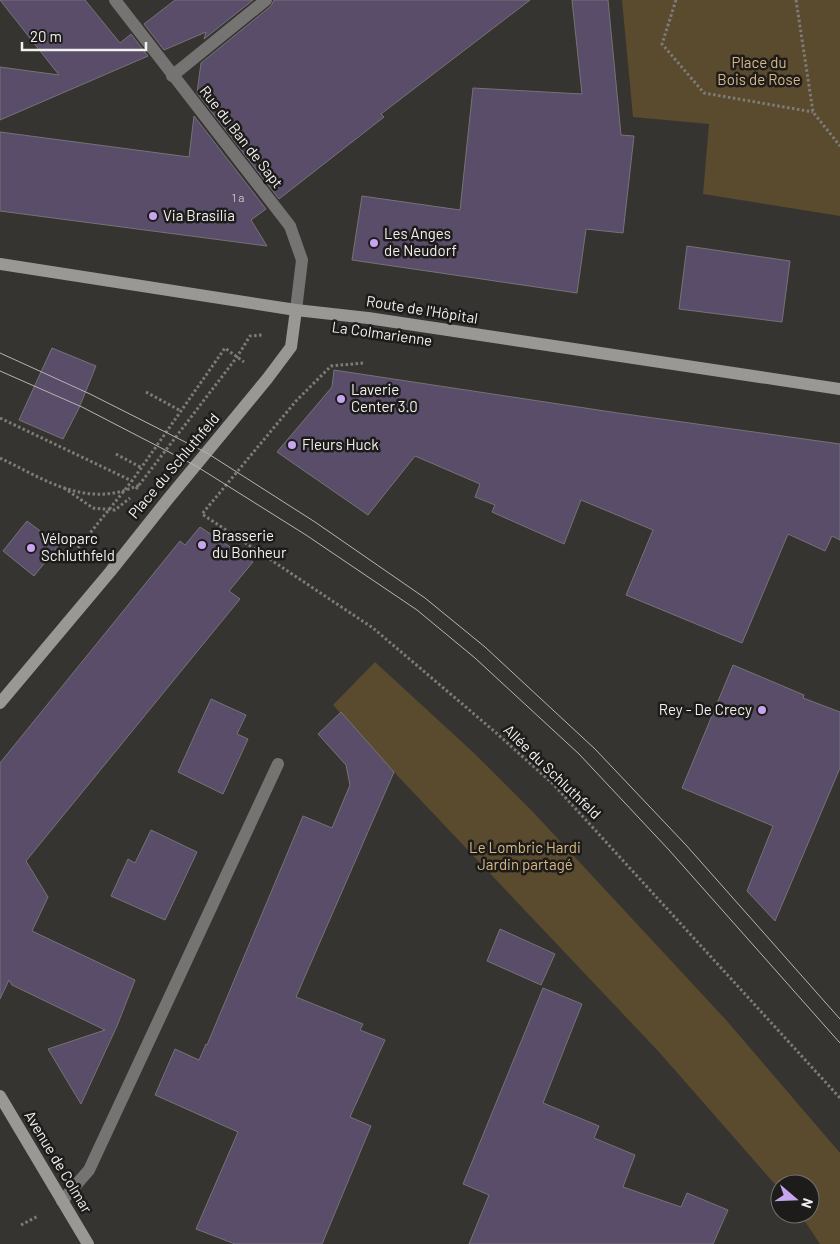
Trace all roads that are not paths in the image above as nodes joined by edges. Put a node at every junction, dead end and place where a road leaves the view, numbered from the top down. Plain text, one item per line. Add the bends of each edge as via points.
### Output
1 (115, 0) edge
2 (266, 0) edge
3 (172, 76) junction
4 (0, 264) edge
5 (296, 310) junction
6 (840, 389) edge
7 (0, 703) edge
8 (278, 764) dead end
9 (0, 1096) edge
10 (62, 1201) junction
11 (88, 1244) edge

1 - 3 street, Rue du Ban de Sapt
2 - 3 street
3 - 5 street, Rue du Ban de Sapt via 290,226 302,260
4 - 5 main road, Route de l'Hôpital
5 - 6 main road, Route de l'Hôpital
5 - 7 main road, Place du Schluthfeld via 291,347 267,379
8 - 10 street via 90,1170
9 - 10 main road, Avenue de Colmar
10 - 11 main road, Avenue de Colmar

